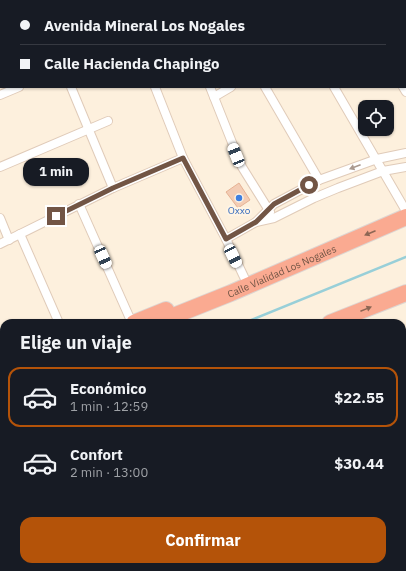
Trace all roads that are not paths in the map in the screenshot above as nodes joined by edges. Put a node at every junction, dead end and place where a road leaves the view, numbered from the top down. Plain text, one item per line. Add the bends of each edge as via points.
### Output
1 (17, 88) edge
2 (71, 88) edge
3 (155, 88) edge
4 (210, 88) edge
5 (229, 88) edge
6 (266, 88) edge
7 (335, 88) edge
8 (0, 95) edge
9 (214, 97) junction
10 (108, 121) dead end
11 (88, 129) junction
12 (406, 153) edge
13 (183, 158) junction
14 (377, 159) junction
15 (0, 167) edge
16 (406, 167) edge
17 (383, 171) junction
18 (320, 180) junction
19 (113, 188) junction
20 (79, 204) junction
21 (268, 208) junction
22 (406, 212) edge
23 (0, 218) edge
24 (274, 218) junction
25 (406, 218) edge
26 (256, 222) junction
27 (20, 234) junction
28 (226, 239) junction
29 (9, 240) junction
30 (0, 244) edge
31 (325, 252) junction
32 (244, 277) junction
33 (406, 293) edge
34 (57, 319) edge
35 (131, 319) edge
36 (143, 319) edge
37 (166, 319) edge
38 (340, 319) edge

1 - 8 street
2 - 11 street
3 - 13 street
4 - 9 street
5 - 9 street
6 - 18 street
7 - 14 street
9 - 21 street via 236,155
10 - 11 street
11 - 15 street
11 - 19 street
12 - 14 street
13 - 19 street
13 - 28 street
14 - 17 street
14 -> 18 street
16 - 17 street
17 - 22 street
17 - 24 street via 314,198
18 - 21 street
19 - 20 street
20 - 27 street
20 - 35 street
21 - 24 street
21 - 26 street
23 - 29 street
24 - 26 street
25 -> 31 highway, Calle Vialidad Los Nogales
26 - 28 street
27 - 29 street
27 - 34 street
28 - 32 street
29 - 30 street
31 - 32 highway
31 - 37 highway, Calle Vialidad Los Nogales
32 - 36 highway
38 -> 33 highway

